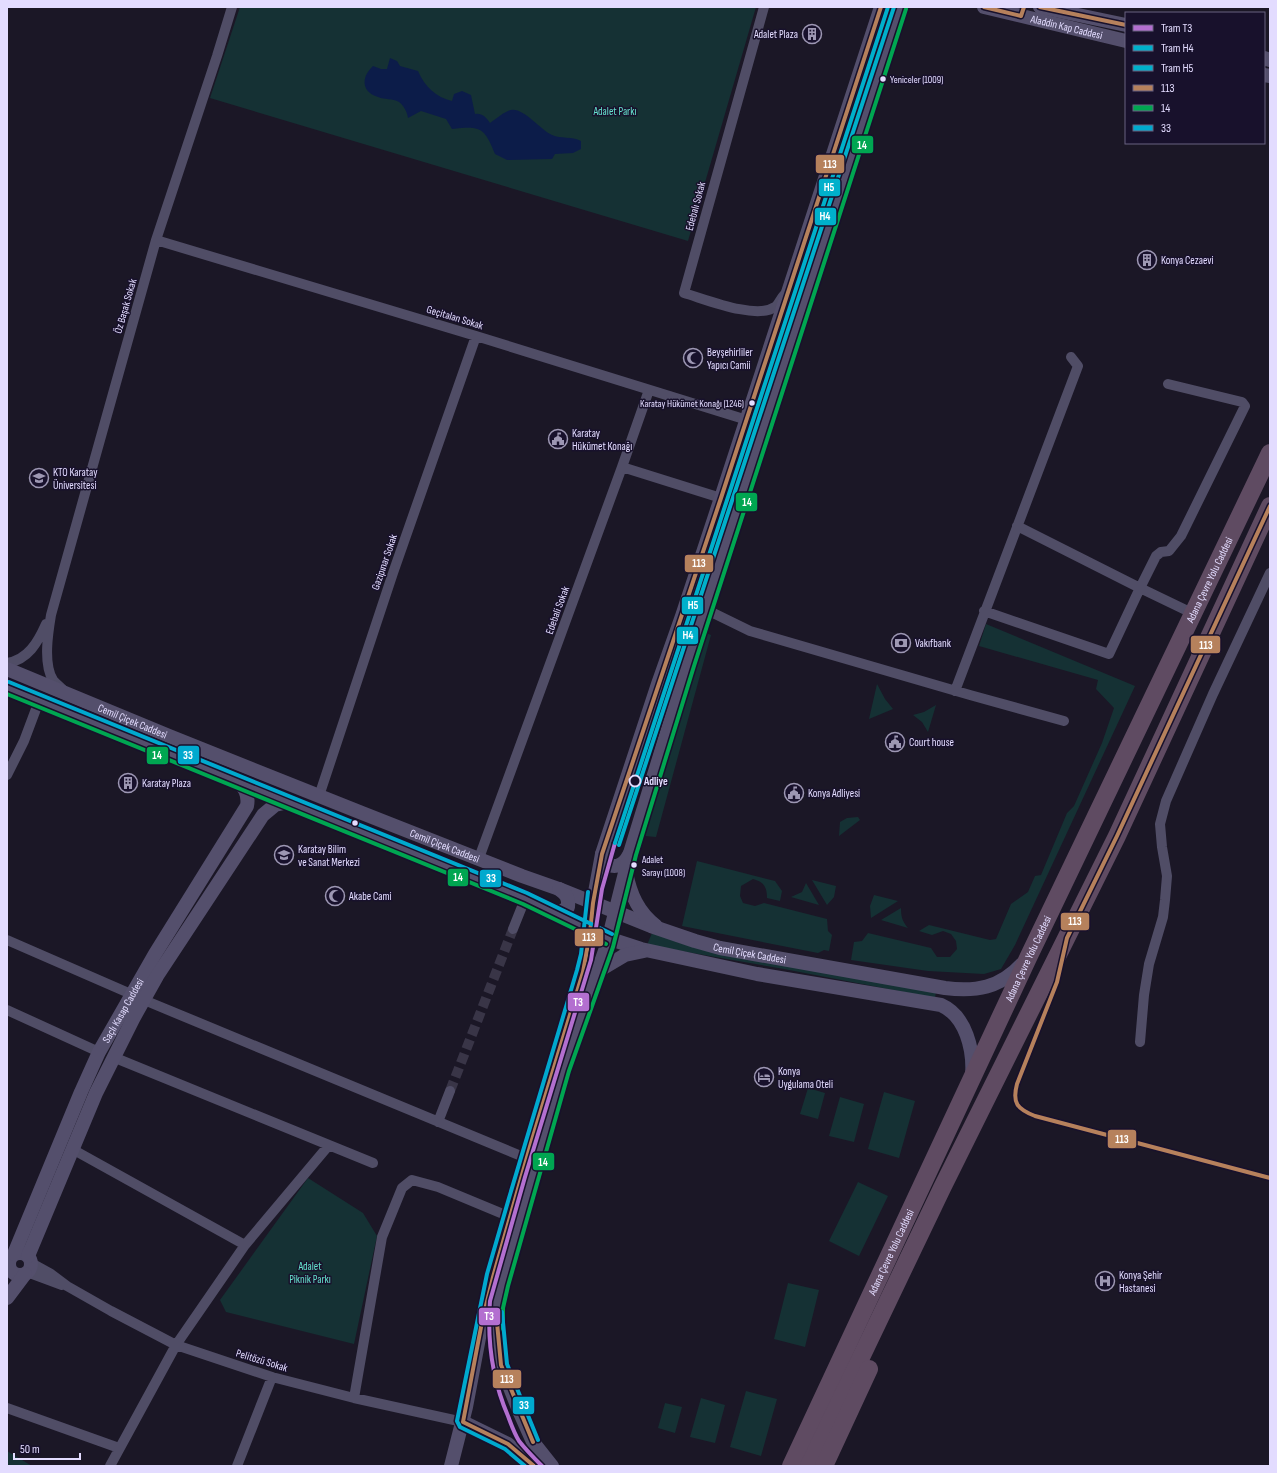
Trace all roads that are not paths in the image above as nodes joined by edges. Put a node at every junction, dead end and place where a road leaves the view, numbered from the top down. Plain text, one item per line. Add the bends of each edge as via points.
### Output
1 (232, 7) edge
2 (764, 7) edge
3 (871, 7) edge
4 (881, 7) edge
5 (900, 7) edge
6 (984, 7) edge
7 (1040, 7) edge
8 (1023, 12) edge
9 (1125, 26) edge
10 (874, 31) junction
11 (1125, 41) edge
12 (156, 240) junction
13 (791, 284) junction
14 (476, 336) junction
15 (1071, 357) dead end
16 (1168, 384) dead end
17 (649, 390) junction
18 (747, 420) junction
19 (1270, 453) edge
20 (622, 467) junction
21 (721, 498) junction
22 (1270, 506) edge
23 (1017, 526) junction
24 (1270, 573) edge
25 (1140, 588) junction
26 (705, 609) junction
27 (984, 611) junction
28 (1194, 614) junction
29 (51, 615) junction
30 (7, 663) edge
31 (7, 669) edge
32 (7, 688) edge
33 (955, 691) junction
34 (68, 694) junction
35 (39, 701) junction
36 (1064, 721) dead end
37 (7, 775) edge
38 (239, 782) junction
39 (319, 796) junction
40 (288, 802) junction
41 (247, 806) junction
42 (266, 811) junction
43 (630, 853) junction
44 (602, 854) junction
45 (479, 858) junction
46 (599, 869) junction
47 (625, 869) junction
48 (563, 890) junction
49 (594, 898) junction
50 (525, 899) junction
51 (552, 912) junction
52 (615, 912) junction
53 (584, 928) junction
54 (660, 928) junction
55 (513, 929) tunnel mouth
56 (609, 939) junction
57 (7, 940) edge
58 (647, 950) junction
59 (1028, 958) junction
60 (598, 971) junction
61 (945, 988) junction
62 (137, 997) junction
63 (941, 1005) junction
64 (7, 1010) edge
65 (1140, 1042) dead end
66 (99, 1052) junction
67 (113, 1058) junction
68 (972, 1080) junction
69 (450, 1091) tunnel mouth
70 (438, 1122) junction
71 (329, 1145) junction
72 (72, 1149) junction
73 (526, 1158) junction
74 (373, 1163) dead end
75 (942, 1188) junction
76 (918, 1196) junction
77 (510, 1217) junction
78 (245, 1245) junction
79 (16, 1265) edge
80 (7, 1298) edge
81 (176, 1345) junction
82 (272, 1377) junction
83 (354, 1398) junction
84 (7, 1408) edge
85 (463, 1422) junction
86 (119, 1448) junction
87 (110, 1466) edge
88 (237, 1466) edge
89 (451, 1466) edge
90 (534, 1466) edge
91 (552, 1466) edge
92 (779, 1466) edge
93 (792, 1466) edge
94 (809, 1466) edge
95 (824, 1466) edge

1 - 12 street, Öz Başak Sokak
2 - 13 street, Edebalı Sokak via 684,293 746,312 763,311 775,307
3 - 10 street
4 - 10 street
5 - 26 street
6 - 8 street, Aladdin Kap Caddesi
7 - 9 street, Aladdin Kap Caddesi
8 - 11 street, Aladdin Kap Caddesi
10 - 13 street
12 - 14 street, Geçitalan Sokak
12 - 29 street, Öz Başak Sokak
13 - 18 street
14 - 17 street, Geçitalan Sokak
14 - 39 street, Gazipınar Sokak
15 - 23 street via 1078,366
16 - 25 street via 1242,402 1245,406 1181,536 1169,551 1156,556
17 - 18 street, Geçitalan Sokak
17 - 20 street, Edebali Sokak
18 - 21 street
19 - 28 highway, Adana Çevre Yolu Caddesi
20 - 21 street
20 - 45 street, Edebali Sokak
21 - 44 street
22 - 75 highway, Adana Çevre Yolu Caddesi via 1117,836
23 - 25 street
23 - 27 street
24 - 65 street via 1166,801 1160,824 1167,876 1165,900 1163,917 1149,964
25 - 27 street via 1109,654
25 - 28 street
26 - 33 street via 750,631
26 - 43 street
27 - 33 street
28 - 59 highway, Adana Çevre Yolu Caddesi
29 - 30 street via 27,655
29 - 34 street via 47,660 53,679
31 - 34 street, Cemil Çiçek Caddesi
32 - 35 street, Cemil Çiçek Caddesi
33 - 36 street
34 - 39 street, Cemil Çiçek Caddesi
35 - 37 street via 24,741
35 - 38 street, Cemil Çiçek Caddesi
38 - 40 street, Cemil Çiçek Caddesi
38 - 41 street via 247,793
39 - 45 street, Cemil Çiçek Caddesi
40 - 42 street via 275,805
40 - 50 street, Cemil Çiçek Caddesi
41 - 42 street via 257,800 263,802
41 - 62 street, Saçlı Kasap Caddesi
42 - 62 street, Saçlı Kasap Caddesi via 157,976
43 - 44 street via 621,864 613,866 603,860
43 - 47 street
44 - 46 street
45 - 48 street, Cemil Çiçek Caddesi
46 - 48 street via 585,885 576,890
46 - 49 street
47 - 52 street
47 - 54 street via 635,902 645,916
48 - 49 street, Cemil Çiçek Caddesi
48 - 51 street via 569,901 568,907 561,912
49 - 52 street, Cemil Çiçek Caddesi
49 - 53 street
50 - 51 street, Cemil Çiçek Caddesi
50 - 55 street
51 - 53 street, Cemil Çiçek Caddesi
52 - 54 street, Cemil Çiçek Caddesi
52 - 56 street
53 - 56 street, Cemil Çiçek Caddesi
53 - 73 street via 588,947 583,972
54 - 61 street, Cemil Çiçek Caddesi via 720,948
56 - 58 street, Cemil Çiçek Caddesi
56 - 60 street
57 - 62 street
58 - 60 street via 625,955
58 - 63 street, Cemil Çiçek Caddesi via 758,974
59 - 61 street, Cemil Çiçek Caddesi via 1013,974 993,985 971,989
59 - 68 highway, Adana Çevre Yolu Caddesi
60 - 91 street via 563,1069 497,1307 501,1364 533,1442
61 - 63 street via 949,997
62 - 66 street, Saçlı Kasap Caddesi
62 - 67 street, Saçlı Kasap Caddesi
62 - 70 street
63 - 68 street, Cemil Çiçek Caddesi via 954,1014 969,1040
64 - 66 street
66 - 79 street, Saçlı Kasap Caddesi via 81,1092
67 - 71 street
67 - 72 street, Saçlı Kasap Caddesi
68 - 76 highway, Adana Çevre Yolu Caddesi
69 - 70 street
70 - 73 street
71 - 74 street
71 - 78 street
72 - 78 street
72 - 79 street, Saçlı Kasap Caddesi
73 - 77 street
75 - 94 highway, Adana Çevre Yolu Caddesi
75 - 95 highway via 936,1220 929,1239
76 - 92 highway via 879,1260
76 - 93 highway, Adana Çevre Yolu Caddesi
77 - 83 street via 438,1187 412,1180 402,1188 382,1237
77 - 85 street via 482,1322
78 - 81 street
79 - 80 street
79 - 81 street, Pelitözü Sokak via 47,1280 67,1286
81 - 82 street, Pelitözü Sokak
81 - 86 street
82 - 83 street, Pelitözü Sokak
82 - 88 street
83 - 85 street, Pelitözü Sokak
84 - 86 street
85 - 89 street
85 - 90 street via 508,1444
86 - 87 street

